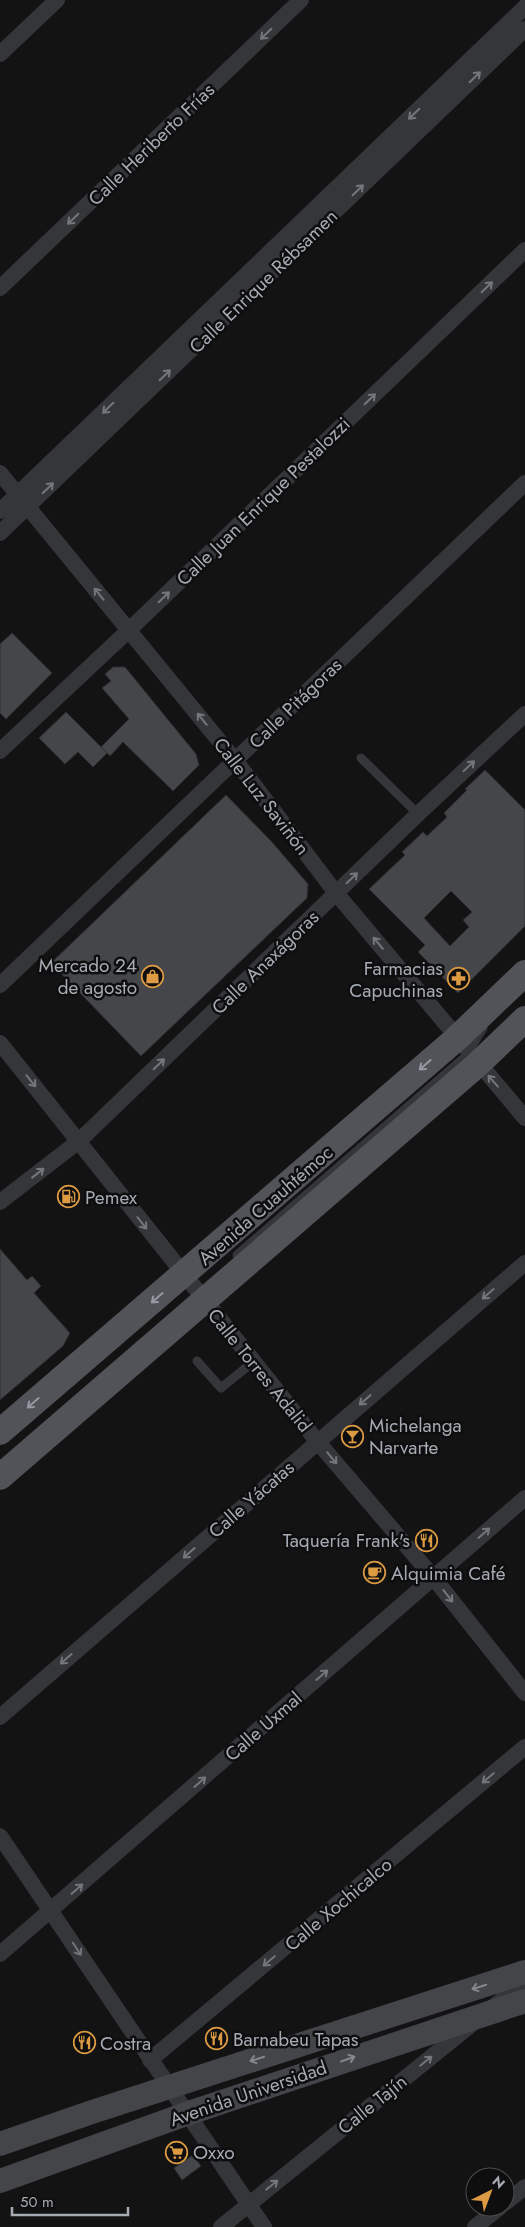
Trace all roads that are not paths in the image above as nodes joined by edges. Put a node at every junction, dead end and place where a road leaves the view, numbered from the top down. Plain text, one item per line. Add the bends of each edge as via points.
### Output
1 (57, 0) edge
2 (301, 0) edge
3 (525, 7) edge
4 (525, 30) edge
5 (0, 54) edge
6 (525, 250) edge
7 (0, 288) edge
8 (0, 473) edge
9 (525, 483) edge
10 (23, 501) junction
11 (0, 511) edge
12 (0, 533) edge
13 (129, 630) junction
14 (525, 714) edge
15 (0, 751) edge
16 (362, 758) dead end
17 (235, 760) junction
18 (418, 814) junction
19 (336, 893) junction
20 (525, 973) edge
21 (0, 985) edge
22 (525, 1010) edge
23 (525, 1019) edge
24 (487, 1024) dead end
25 (0, 1043) edge
26 (468, 1051) junction
27 (525, 1118) edge
28 (79, 1141) junction
29 (0, 1202) edge
30 (233, 1258) dead end
31 (525, 1263) edge
32 (195, 1289) junction
33 (198, 1361) dead end
34 (253, 1362) junction
35 (0, 1432) edge
36 (317, 1441) junction
37 (0, 1477) edge
38 (525, 1498) edge
39 (433, 1577) junction
40 (525, 1693) edge
41 (0, 1717) edge
42 (525, 1747) edge
43 (0, 1836) edge
44 (52, 1911) junction
45 (0, 1954) edge
46 (525, 1972) edge
47 (525, 1982) edge
48 (525, 2001) edge
49 (485, 2013) junction
50 (150, 2060) junction
51 (171, 2087) junction
52 (186, 2114) junction
53 (0, 2144) edge
54 (0, 2180) edge
55 (525, 2187) edge
56 (515, 2195) edge
57 (248, 2204) junction
58 (488, 2217) edge
59 (221, 2227) edge
60 (264, 2227) edge
61 (475, 2227) edge

1 - 5 street
2 -> 7 street, Calle Heriberto Frías
3 -> 10 street, Calle Enrique Rébsamen
10 -> 4 street, Calle Enrique Rébsamen
13 -> 6 street, Calle Juan Enrique Pestalozzi
8 - 10 street, Calle Luz Saviñón
9 - 17 street, Calle Pitágoras
10 - 11 street, Calle Enrique Rébsamen
10 - 12 street, Calle Enrique Rébsamen
13 -> 10 street, Calle Luz Saviñón
13 - 15 street, Calle Juan Enrique Pestalozzi
17 -> 13 street, Calle Luz Saviñón
18 -> 14 street, Calle Anaxágoras
16 - 18 lane
17 - 19 street, Calle Luz Saviñón
17 - 21 street, Calle Pitágoras
19 -> 18 street, Calle Anaxágoras
26 -> 19 street, Calle Luz Saviñón
28 -> 19 street, Calle Anaxágoras
20 - 26 main road, Avenida Cuauhtémoc
22 - 26 lane via 491,1042
23 - 26 main road, Avenida Cuauhtémoc
24 - 26 lane
25 -> 28 street, Calle Torres Adalid
27 -> 26 street, Calle Luz Saviñón
26 - 30 lane
26 -> 32 main road, Avenida Cuauhtémoc
29 -> 28 street, Calle Anaxágoras
28 -> 32 street, Calle Torres Adalid
31 -> 36 street, Calle Yácatas
32 - 34 street, Calle Torres Adalid
32 -> 35 main road, Avenida Cuauhtémoc
32 - 37 main road, Avenida Cuauhtémoc
33 - 34 lane via 221,1388
34 - 36 street, Calle Torres Adalid
36 -> 39 street, Calle Torres Adalid
36 -> 41 street, Calle Yácatas
39 -> 38 street, Calle Uxmal
39 -> 40 street, Calle Torres Adalid
44 -> 39 street, Calle Uxmal
42 -> 50 street, Calle Xochicalco
43 - 44 street
44 - 45 street, Calle Uxmal
44 -> 50 street
46 -> 51 main road, Avenida Universidad
47 - 49 street, Calle Tajín
48 - 49 main road, Avenida Universidad
52 -> 49 main road, Avenida Universidad
57 -> 49 street, Calle Tajín
50 - 51 street
51 - 52 street
51 - 53 main road, Avenida Universidad
52 - 54 main road, Avenida Universidad
52 - 57 street
55 - 56 street
57 - 59 street, Calle Tajín
57 - 60 street
58 - 61 street

